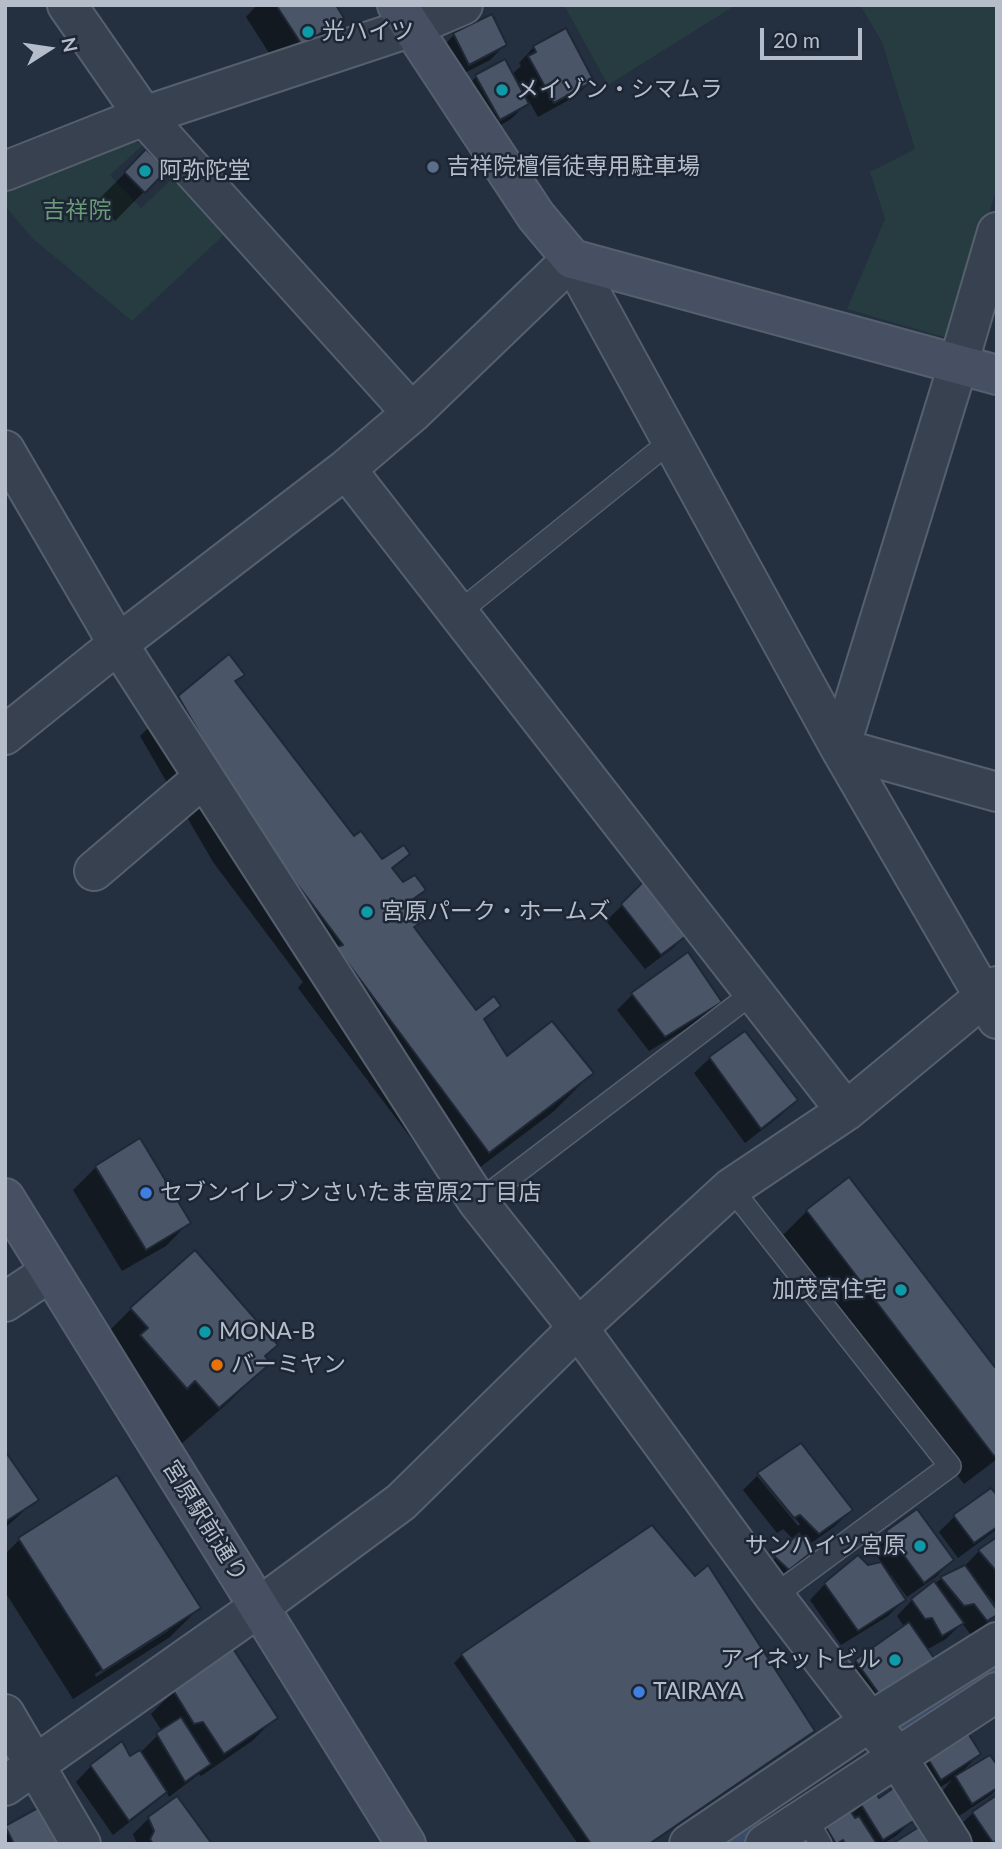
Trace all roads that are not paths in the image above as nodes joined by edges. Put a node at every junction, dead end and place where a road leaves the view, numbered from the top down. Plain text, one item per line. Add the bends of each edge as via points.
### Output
1 (67, 5) edge
2 (463, 5) edge
3 (404, 16) edge
4 (144, 116) junction
5 (5, 171) edge
6 (997, 232) edge
7 (572, 259) junction
8 (958, 365) junction
9 (997, 375) edge
10 (412, 413) junction
11 (672, 440) junction
12 (5, 450) edge
13 (346, 469) junction
14 (458, 613) junction
15 (118, 645) junction
16 (5, 735) edge
17 (840, 748) junction
18 (203, 778) junction
19 (997, 792) edge
20 (94, 871) dead end
21 (754, 992) junction
22 (992, 1000) edge
23 (846, 1111) junction
24 (731, 1188) junction
25 (5, 1198) edge
26 (478, 1202) junction
27 (50, 1272) junction
28 (5, 1302) edge
29 (578, 1328) junction
30 (774, 1596) junction
31 (259, 1607) junction
32 (997, 1642) edge
33 (997, 1692) edge
34 (5, 1714) edge
35 (871, 1722) junction
36 (895, 1755) junction
37 (20, 1775) edge
38 (813, 1830) edge
39 (81, 1844) edge
40 (406, 1844) edge
41 (689, 1844) edge
42 (765, 1844) edge
43 (952, 1844) edge

1 - 4 street
2 - 3 street
3 - 4 street
3 - 7 street via 536,216
4 - 5 street
4 - 10 street
6 - 8 street
7 - 8 street
7 - 10 street
7 - 11 street
8 - 9 street
8 - 17 street
10 - 13 street
11 - 14 lane
11 - 17 street
12 - 15 street
13 - 14 street
13 - 15 street
14 - 21 street
15 - 16 street
15 - 18 street
17 - 19 street
17 - 22 street
18 - 20 street
18 - 26 street
21 - 23 street
21 - 26 lane
22 - 23 street
23 - 24 street
24 - 29 street
24 - 30 lane via 950,1466
25 - 27 street, 宮原駅前通り
26 - 29 street
27 - 28 street
27 - 31 street, 宮原駅前通り
29 - 30 street
29 - 31 street via 401,1502
30 - 35 street
31 - 37 street
31 - 40 street, 宮原駅前通り
32 - 35 street
33 - 36 street
34 - 37 street
35 - 36 street
35 - 41 street
36 - 38 street
36 - 43 street
37 - 39 street
38 - 42 street

